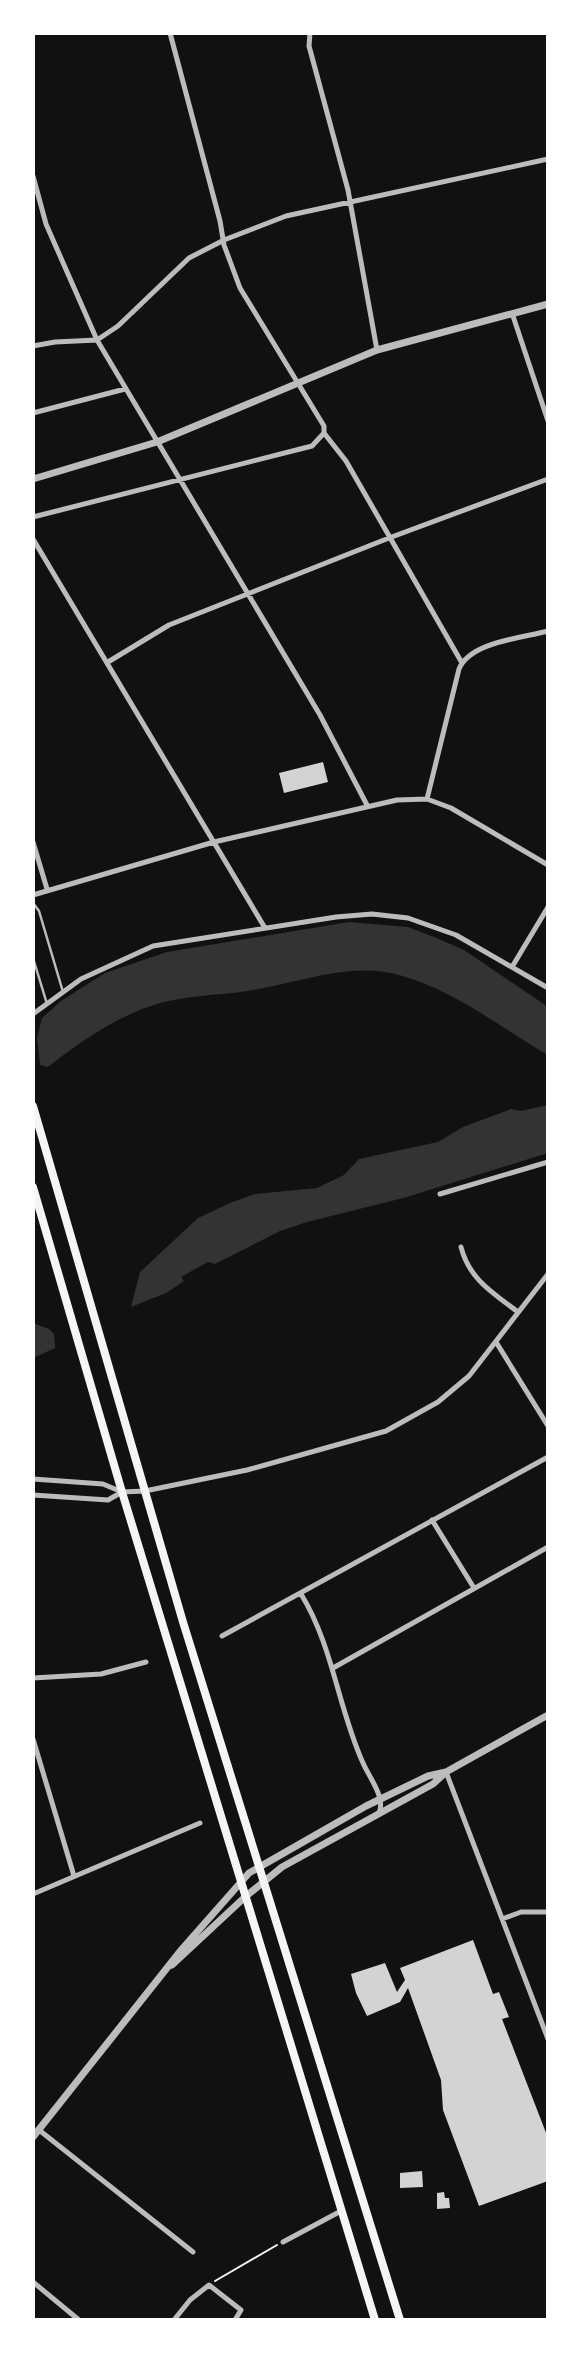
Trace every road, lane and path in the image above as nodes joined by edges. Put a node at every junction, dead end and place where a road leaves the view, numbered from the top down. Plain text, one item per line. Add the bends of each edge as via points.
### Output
1 (170, 33) edge
2 (310, 33) edge
3 (548, 159) edge
4 (33, 176) edge
5 (349, 202) junction
6 (224, 240) junction
7 (548, 304) edge
8 (512, 313) junction
9 (97, 340) junction
10 (33, 346) edge
11 (377, 350) junction
12 (299, 384) junction
13 (125, 389) junction
14 (33, 413) edge
15 (548, 421) edge
16 (324, 433) junction
17 (157, 442) junction
18 (33, 479) edge
19 (180, 480) junction
20 (548, 480) edge
21 (33, 517) edge
22 (389, 538) junction
23 (33, 539) edge
24 (249, 593) junction
25 (548, 631) edge
26 (108, 662) junction
27 (462, 663) junction
28 (427, 799) junction
29 (367, 805) junction
30 (33, 842) edge
31 (214, 842) junction
32 (548, 865) edge
33 (47, 889) junction
34 (33, 895) edge
35 (33, 903) edge
36 (548, 907) edge
37 (265, 928) junction
38 (33, 958) edge
39 (512, 967) junction
40 (548, 988) edge
41 (63, 992) junction
42 (47, 1004) junction
43 (33, 1014) edge
44 (33, 1106) edge
45 (548, 1162) edge
46 (33, 1187) edge
47 (440, 1194) dead end
48 (461, 1247) dead end
49 (548, 1274) edge
50 (518, 1312) junction
51 (496, 1342) junction
52 (548, 1426) edge
53 (548, 1457) edge
54 (33, 1479) edge
55 (145, 1491) junction
56 (122, 1492) junction
57 (33, 1495) edge
58 (432, 1520) junction
59 (548, 1547) edge
60 (474, 1588) junction
61 (302, 1594) junction
62 (222, 1636) dead end
63 (146, 1662) dead end
64 (333, 1668) junction
65 (33, 1678) edge
66 (548, 1715) edge
67 (33, 1739) edge
68 (446, 1772) junction
69 (380, 1800) junction
70 (379, 1813) junction
71 (200, 1823) dead end
72 (258, 1866) junction
73 (74, 1876) junction
74 (240, 1881) junction
75 (264, 1882) junction
76 (33, 1894) edge
77 (245, 1897) junction
78 (548, 1912) edge
79 (502, 1919) junction
80 (171, 1966) junction
81 (548, 2039) edge
82 (39, 2130) junction
83 (33, 2137) edge
84 (341, 2211) junction
85 (283, 2242) joint
86 (193, 2252) dead end
87 (33, 2282) edge
88 (209, 2286) junction
89 (79, 2320) edge
90 (174, 2320) edge
91 (235, 2320) edge
92 (375, 2320) edge
93 (400, 2320) edge

1 - 6 street
2 - 5 street via 309,46
3 - 5 street
4 - 9 street via 46,224
5 - 6 street via 286,216
5 - 11 street
6 - 9 street via 189,258 118,326
6 - 12 street via 240,288
7 - 8 street
8 - 11 street
8 - 15 street
9 - 10 street
9 - 13 street
11 - 12 street
12 - 16 street
12 - 17 street
13 - 14 street
13 - 17 street
16 - 19 street via 312,446
16 - 22 street via 346,461
17 - 18 street
17 - 19 street
19 - 21 street
19 - 24 street
20 - 22 street
22 - 24 street
22 - 27 street
23 - 26 street
24 - 26 street via 169,625
24 - 29 street
25 - 27 street via 483,649
26 - 31 street
27 - 28 street
28 - 29 street
28 - 32 street via 471,818
29 - 31 street
30 - 33 street
31 - 33 street via 63,889
31 - 37 street
33 - 34 street
35 - 41 lane
36 - 39 street
37 - 39 street via 336,917 400,916 456,935
37 - 41 street via 153,946
38 - 42 lane
39 - 40 street
41 - 42 street
42 - 43 street
44 - 55 main road
45 - 47 street
46 - 56 main road
48 - 50 street via 465,1263 478,1281
49 - 50 street
50 - 51 street
51 - 52 street
51 - 55 street via 469,1376 438,1402 386,1431 247,1470
53 - 58 street
54 - 56 street via 103,1484
55 - 56 street
55 - 72 main road
56 - 57 street via 108,1500
56 - 74 main road
58 - 60 street
58 - 61 street
59 - 60 street
60 - 64 street
61 - 62 street
61 - 64 street
63 - 65 street via 101,1674
64 - 69 street via 361,1759
66 - 68 street
67 - 73 street
68 - 69 street
68 - 70 street
68 - 79 street
69 - 70 street
69 - 72 street
70 - 75 street via 282,1867
71 - 73 street
72 - 74 street
72 - 75 main road
73 - 76 street
74 - 77 main road
74 - 80 street
75 - 77 street
75 - 93 main road
77 - 80 street
77 - 84 main road
78 - 79 street via 521,1912
79 - 81 street
80 - 82 street
82 - 83 street
82 - 86 street
84 - 85 street
84 - 92 main road
85 - 88 path via 228,2270
87 - 89 street
88 - 90 street
88 - 91 street via 241,2310

